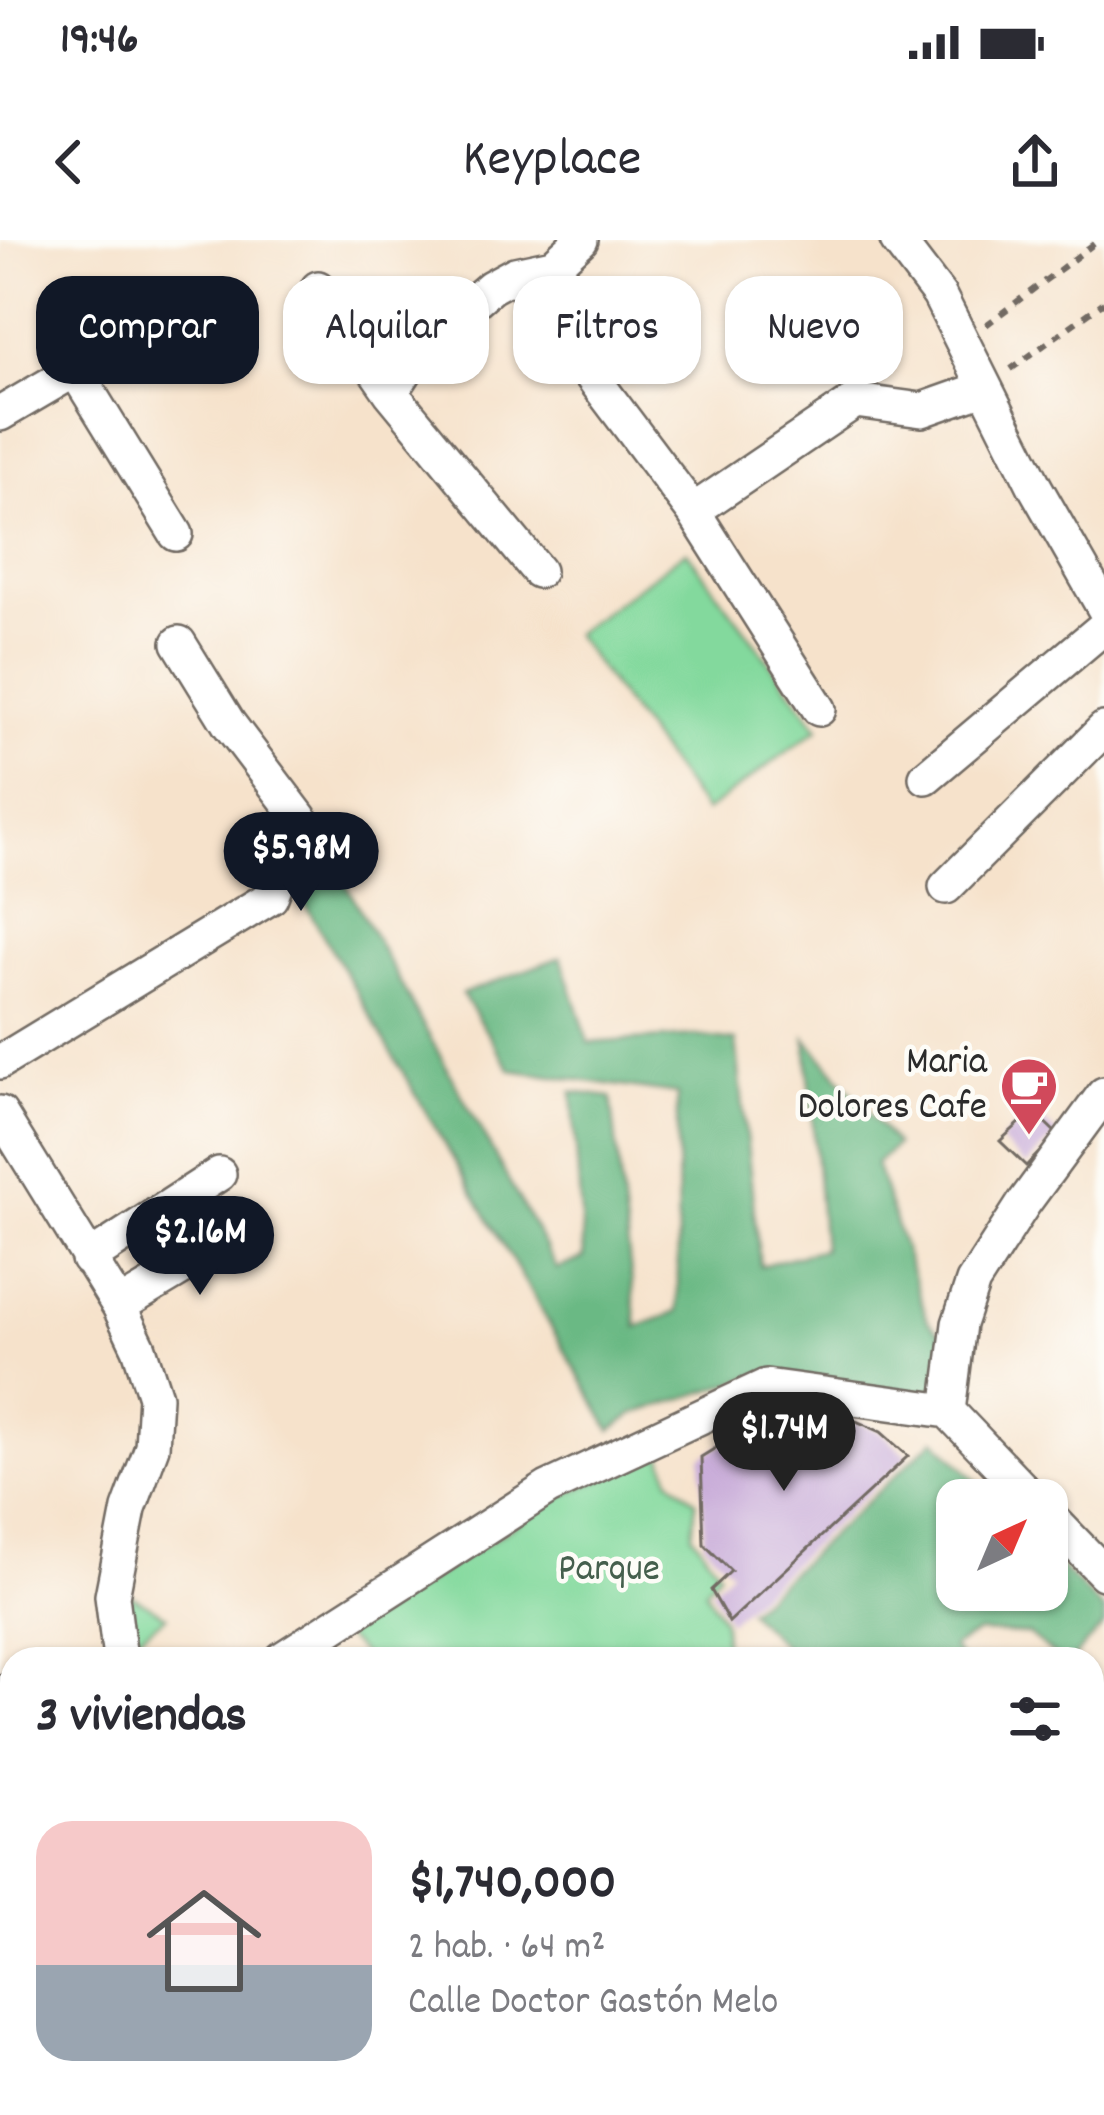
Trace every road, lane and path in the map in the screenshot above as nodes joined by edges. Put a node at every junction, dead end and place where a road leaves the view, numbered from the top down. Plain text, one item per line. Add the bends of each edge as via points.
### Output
1 (581, 240) edge
2 (1099, 240) edge
3 (905, 243) edge
4 (515, 274) junction
5 (1104, 302) edge
6 (964, 341) junction
7 (385, 384) edge
8 (984, 388) junction
9 (391, 393) junction
10 (0, 414) edge
11 (693, 511) junction
12 (176, 534) dead end
13 (538, 571) dead end
14 (1104, 608) edge
15 (1104, 627) edge
16 (179, 643) dead end
17 (820, 709) dead end
18 (1104, 729) edge
19 (926, 777) dead end
20 (946, 887) dead end
21 (0, 1062) edge
22 (1104, 1094) edge
23 (0, 1113) edge
24 (219, 1174) dead end
25 (246, 1231) dead end
26 (88, 1258) junction
27 (119, 1306) junction
28 (948, 1411) junction
29 (1014, 1479) edge
30 (1068, 1536) edge
31 (1104, 1574) edge
32 (118, 1647) edge
33 (333, 1647) edge

1 - 4 street via 553,266
2 - 6 path
3 - 6 street
4 - 9 street via 421,347
4 - 11 street
5 - 8 path
6 - 8 street
7 - 9 street
8 - 11 street via 922,410 855,401
8 - 14 street
9 - 13 street
10 - 12 street via 75,370
11 - 17 street
15 - 19 street
16 - 21 street via 300,818 271,897
18 - 20 street
22 - 28 street via 973,1282
23 - 26 street
24 - 26 street
25 - 27 street
26 - 27 street
27 - 32 street via 155,1397 152,1447 129,1509 112,1596
28 - 29 street
28 - 33 street via 766,1386 548,1488
30 - 31 street

